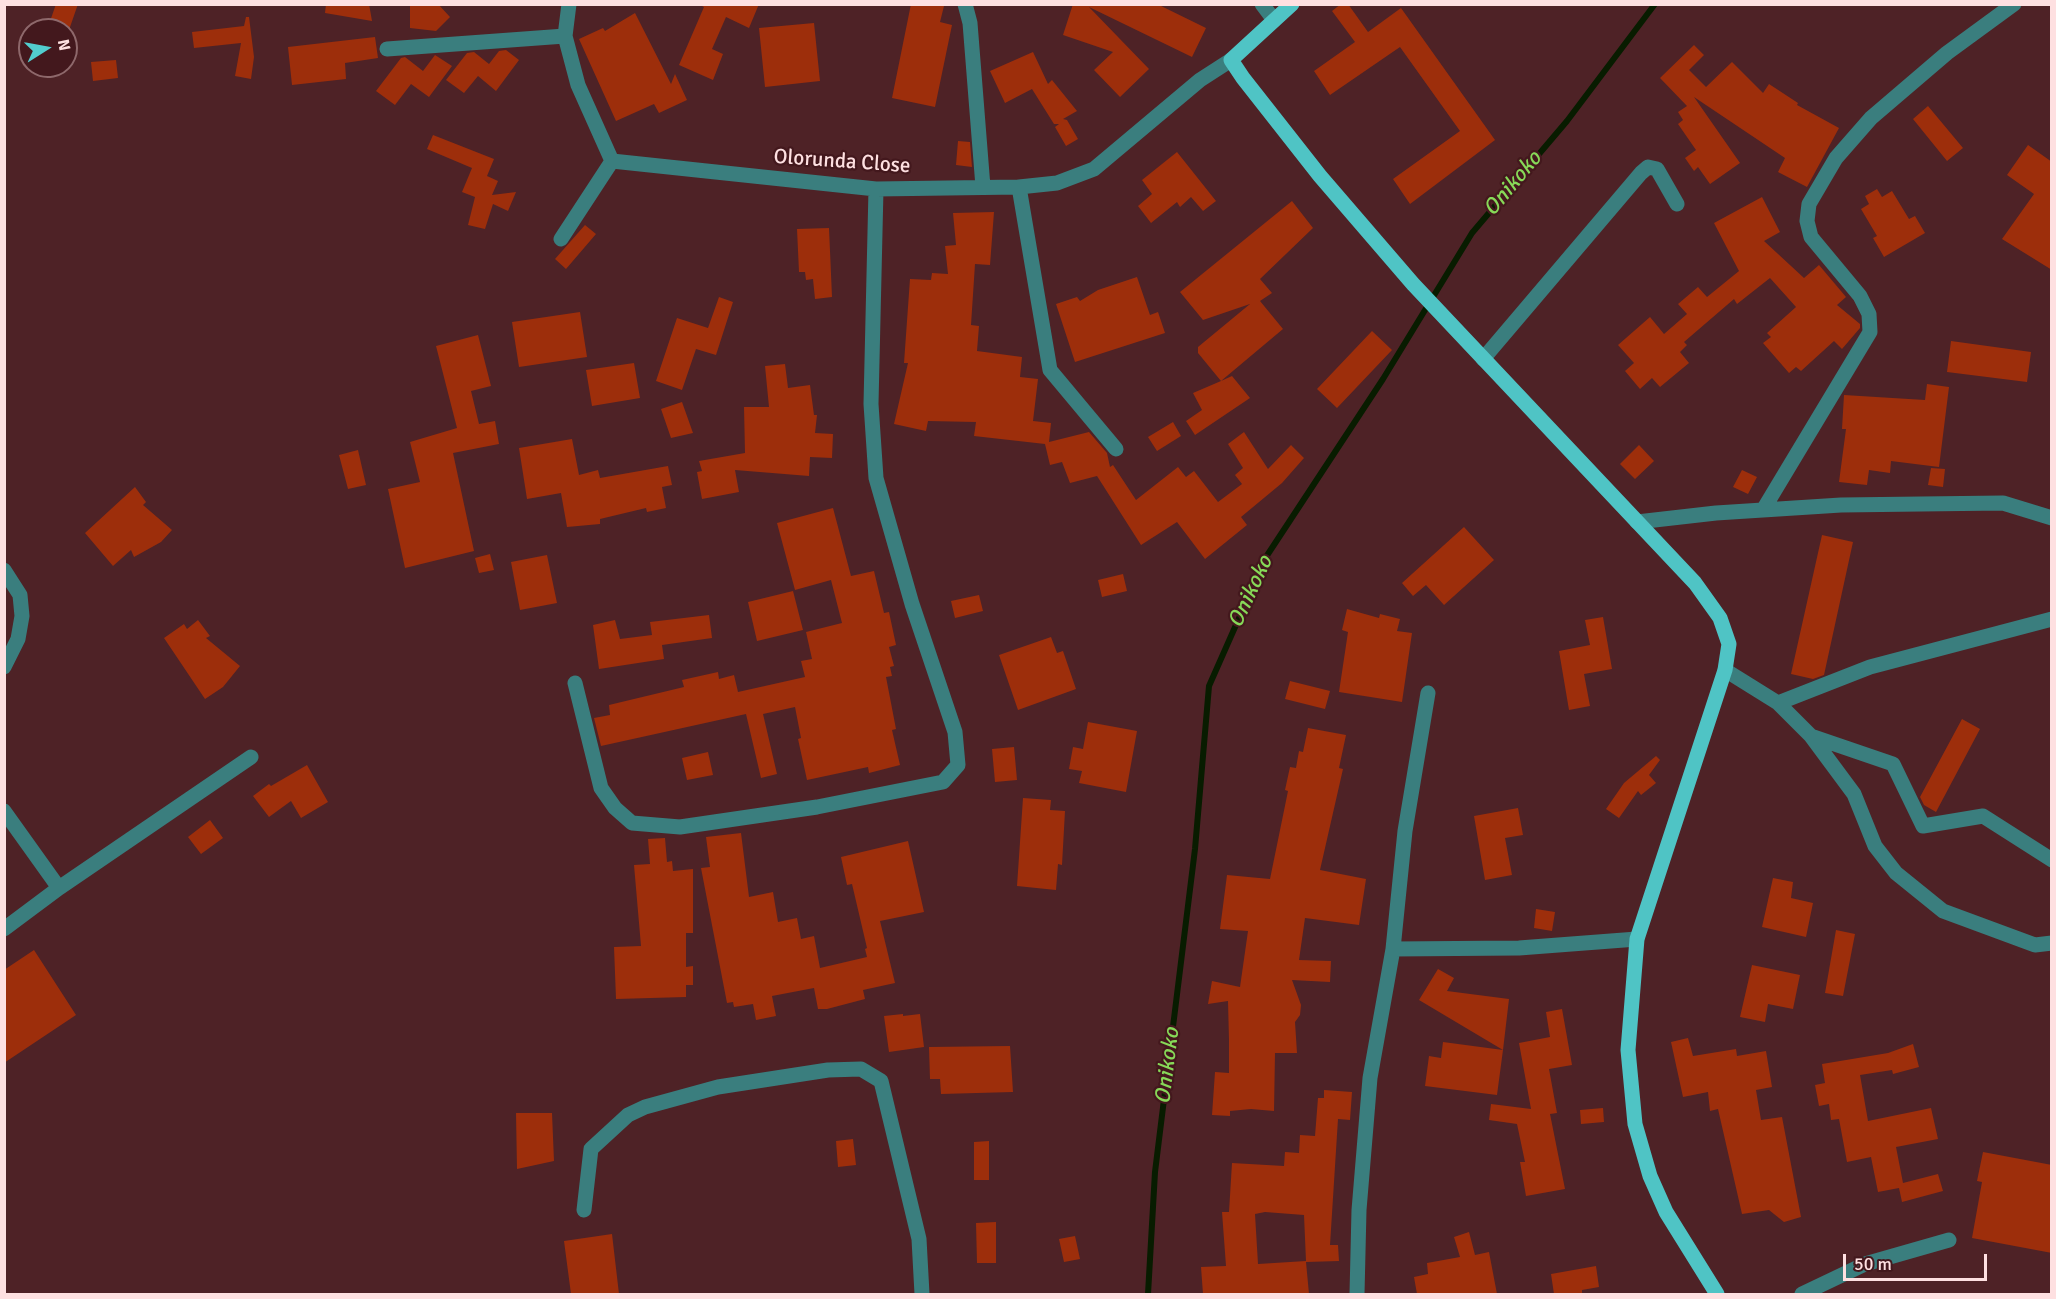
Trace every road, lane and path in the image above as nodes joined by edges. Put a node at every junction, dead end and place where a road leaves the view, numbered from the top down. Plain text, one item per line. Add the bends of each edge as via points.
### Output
1 (569, 4) edge
2 (965, 4) edge
3 (1262, 4) edge
4 (1292, 4) edge
5 (2014, 4) edge
6 (1274, 20) junction
7 (565, 36) junction
8 (387, 49) dead end
9 (1231, 60) junction
10 (612, 161) junction
11 (983, 187) junction
12 (1018, 187) junction
13 (876, 189) junction
14 (1677, 204) dead end
15 (561, 239) dead end
16 (1483, 359) junction
17 (1116, 449) dead end
18 (1763, 510) junction
19 (2052, 518) edge
20 (1637, 522) junction
21 (4, 570) edge
22 (2052, 619) edge
23 (4, 667) edge
24 (1725, 670) junction
25 (575, 683) dead end
26 (1428, 693) dead end
27 (1778, 704) junction
28 (1811, 736) junction
29 (251, 757) dead end
30 (4, 811) edge
31 (2052, 860) edge
32 (59, 888) junction
33 (4, 929) edge
34 (1637, 939) junction
35 (2052, 943) edge
36 (1393, 949) junction
37 (584, 1210) dead end
38 (1949, 1240) dead end
39 (921, 1294) edge
40 (1357, 1294) edge
41 (1717, 1294) edge
42 (1802, 1294) edge

1 - 7 street
2 - 11 street via 970,22
3 - 6 street
4 - 6 main road
5 - 18 street via 1947,53 1871,117 1836,158 1809,204 1807,221 1811,237 1860,296 1869,314 1870,332
6 - 9 main road
7 - 8 street
7 - 10 street via 578,85
9 - 12 street, Olorunda Close via 1200,80 1094,169 1057,183
9 - 16 main road via 1320,176
10 - 13 street, Olorunda Close
10 - 15 street
11 - 12 street, Olorunda Close
11 - 13 street, Olorunda Close
12 - 17 street via 1050,370
13 - 25 street via 871,404 876,478 912,604 955,732 958,765 943,782 817,807 680,827 632,823 601,788
14 - 16 street via 1657,169 1648,167
16 - 20 main road
18 - 19 street via 2003,503
18 - 20 street
20 - 24 main road via 1695,583 1720,618 1729,644
21 - 23 street via 20,595 22,616 18,639
22 - 27 street via 1870,667
24 - 27 street
24 - 34 main road
26 - 36 street via 1405,831
27 - 28 street
28 - 31 street via 1893,764 1923,826 1983,816
28 - 35 street via 1854,795 1875,846 1896,873 1942,911 2035,945
29 - 32 street
30 - 32 street
32 - 33 street
34 - 36 street via 1519,948
34 - 41 main road via 1628,1050 1635,1124 1650,1176 1666,1212
36 - 40 street via 1370,1078 1359,1210
37 - 39 street via 591,1149 628,1115 718,1087 828,1070 861,1069 881,1081 919,1239
38 - 42 street via 1865,1264

